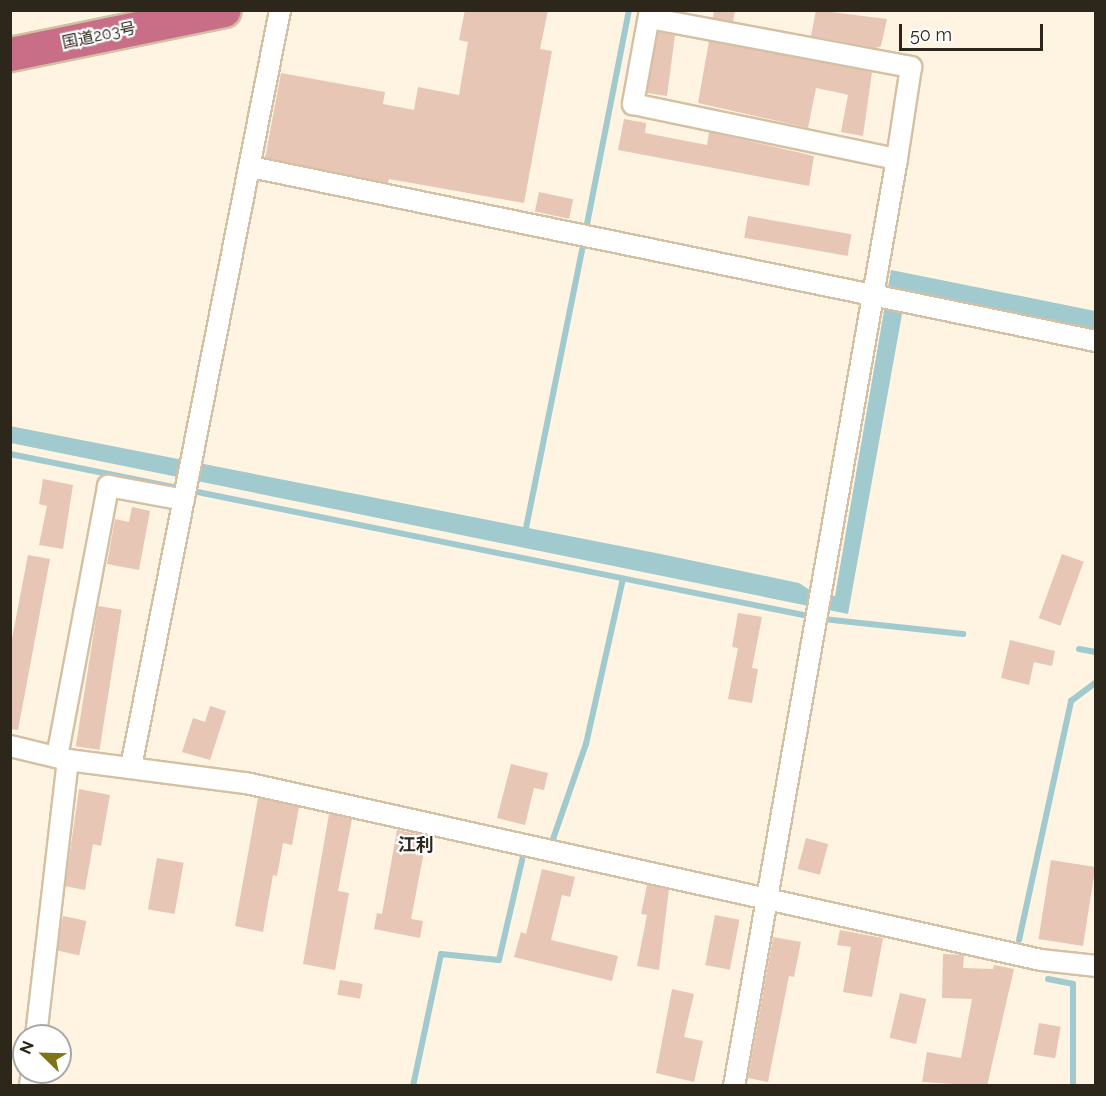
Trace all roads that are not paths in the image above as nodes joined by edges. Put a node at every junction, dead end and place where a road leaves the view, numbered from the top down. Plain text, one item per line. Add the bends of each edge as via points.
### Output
1 (224, 10) edge
2 (280, 10) edge
3 (649, 14) edge
4 (10, 54) edge
5 (897, 159) junction
6 (251, 167) junction
7 (873, 294) junction
8 (1095, 341) edge
9 (184, 500) junction
10 (10, 746) edge
11 (62, 758) junction
12 (131, 767) junction
13 (766, 898) junction
14 (1095, 966) edge
15 (37, 1024) edge
16 (734, 1086) edge

1 - 4 highway, 国道203号
2 - 6 street
3 - 5 street via 911,67
3 - 5 street via 633,104
5 - 7 street
6 - 7 street
6 - 9 street
7 - 8 street
7 - 13 street
9 - 11 street via 108,486
9 - 12 street
10 - 11 street
11 - 12 street
11 - 15 street
12 - 13 street via 246,783
13 - 14 street via 1041,960
13 - 16 street

